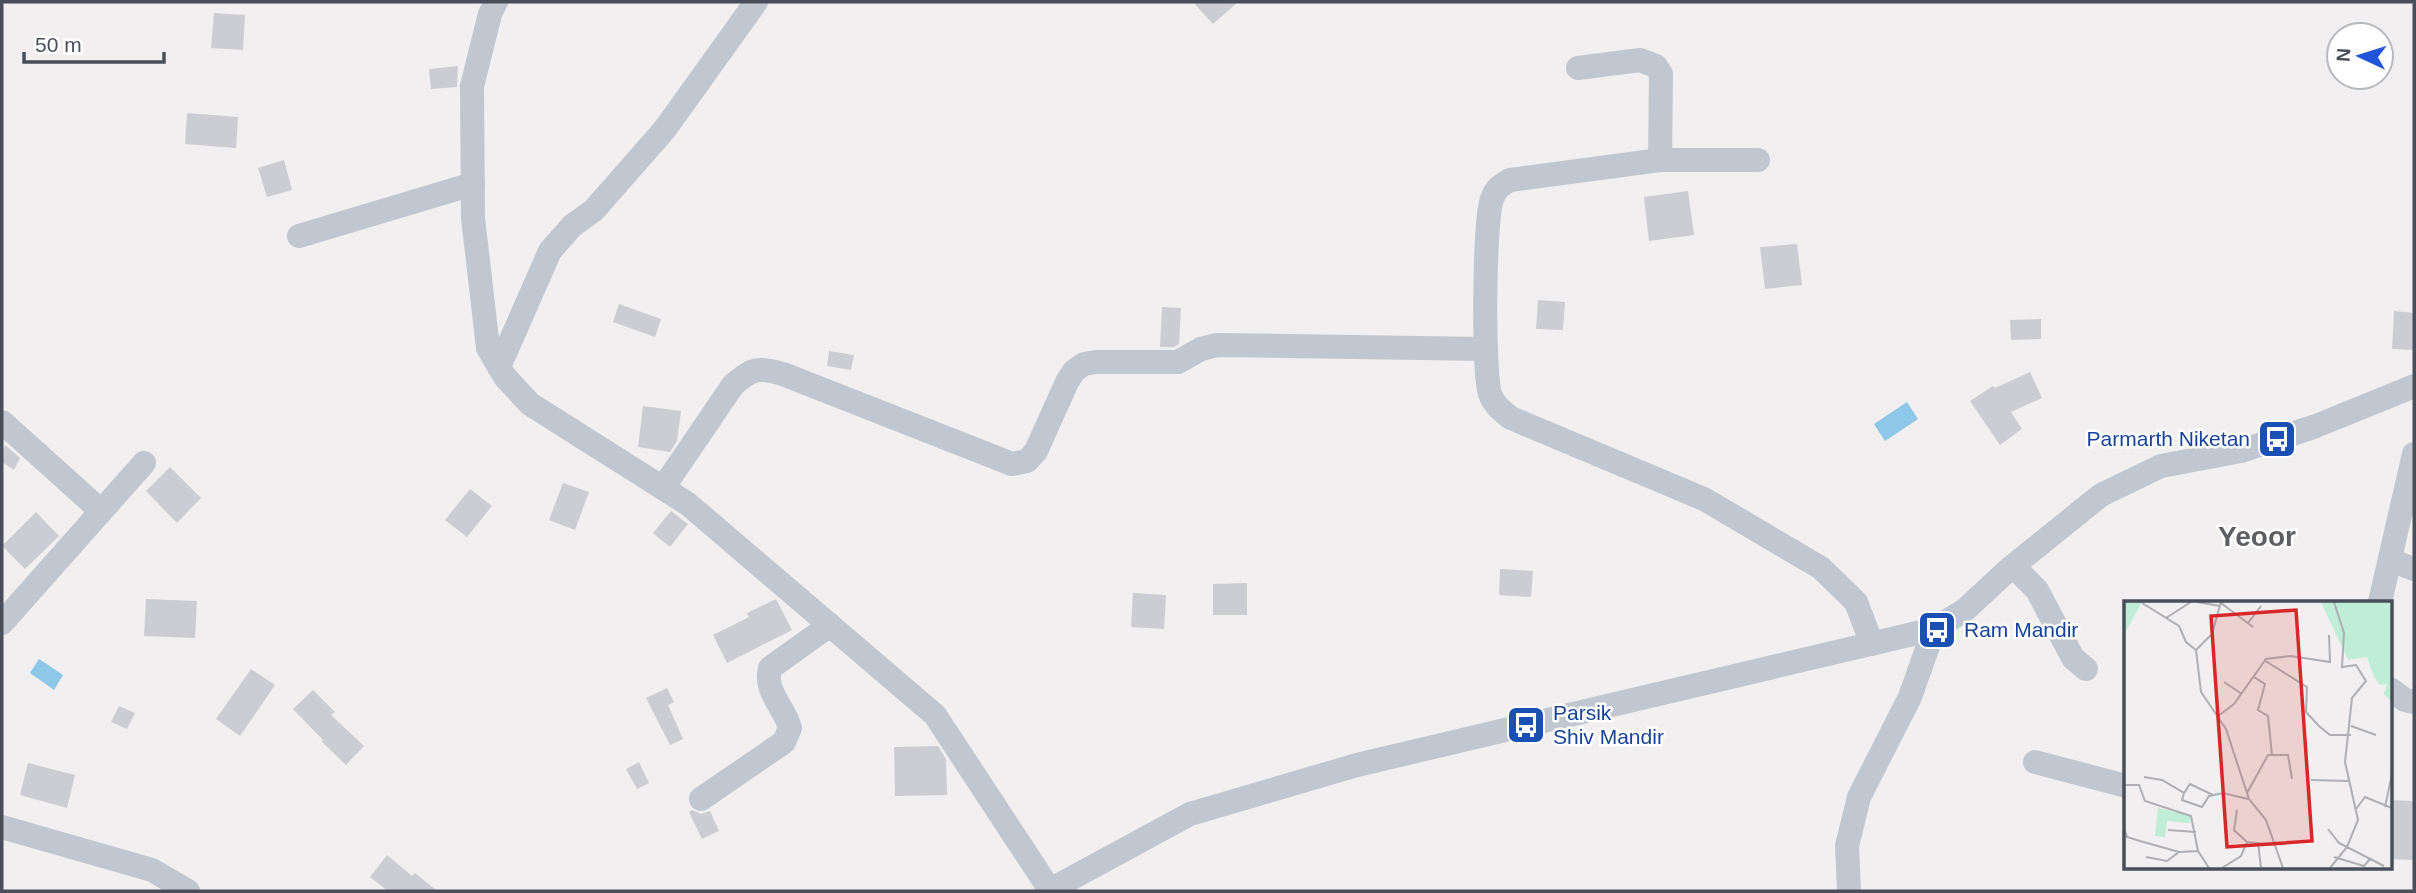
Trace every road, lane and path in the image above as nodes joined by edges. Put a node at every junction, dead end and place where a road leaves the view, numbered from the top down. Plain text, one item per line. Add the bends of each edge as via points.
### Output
1 (496, 2) edge
2 (756, 2) edge
3 (1578, 68) dead end
4 (1660, 160) junction
5 (1758, 160) dead end
6 (473, 184) junction
7 (299, 236) dead end
8 (1486, 349) junction
9 (499, 367) junction
10 (2414, 386) edge
11 (2, 422) edge
12 (2414, 454) edge
13 (145, 463) dead end
14 (663, 488) junction
15 (101, 511) junction
16 (2390, 559) junction
17 (2013, 566) junction
18 (2414, 569) edge
19 (2380, 601) edge
20 (2, 624) edge
21 (830, 625) junction
22 (1934, 629) junction
23 (1872, 644) junction
24 (2085, 669) dead end
25 (2392, 690) edge
26 (2414, 702) edge
27 (2035, 762) dead end
28 (2124, 785) edge
29 (701, 799) dead end
30 (2, 827) edge
31 (1049, 890) edge
32 (188, 891) edge
33 (1849, 891) edge

1 - 6 street via 472,86
2 - 9 street via 665,129 594,210 550,250
3 - 4 street via 1640,60 1657,66 1661,74
4 - 5 street
4 - 8 street via 1510,180 1498,186 1487,222
6 - 7 street
6 - 9 street via 488,348
8 - 14 street via 1217,345 1178,362 1084,364 1067,382 1036,451 1027,461 1013,464 783,374 748,371 733,384
8 - 23 street via 1490,394 1511,418 1704,499 1821,568 1856,602
9 - 14 street via 530,404
10 - 17 street via 2241,451 2161,466 2101,495
11 - 15 street
12 - 16 street
13 - 15 street
14 - 21 street
15 - 20 street
16 - 18 street
16 - 19 street
17 - 22 street via 1965,610
17 - 24 street via 2037,590 2073,658
21 - 29 street via 771,668 769,688 790,728 784,742
21 - 31 street via 935,715
22 - 23 street
22 - 33 street via 1910,697 1859,797 1847,846
23 - 31 street via 1357,765 1190,814
25 - 26 street
27 - 28 street
30 - 32 street via 152,870

